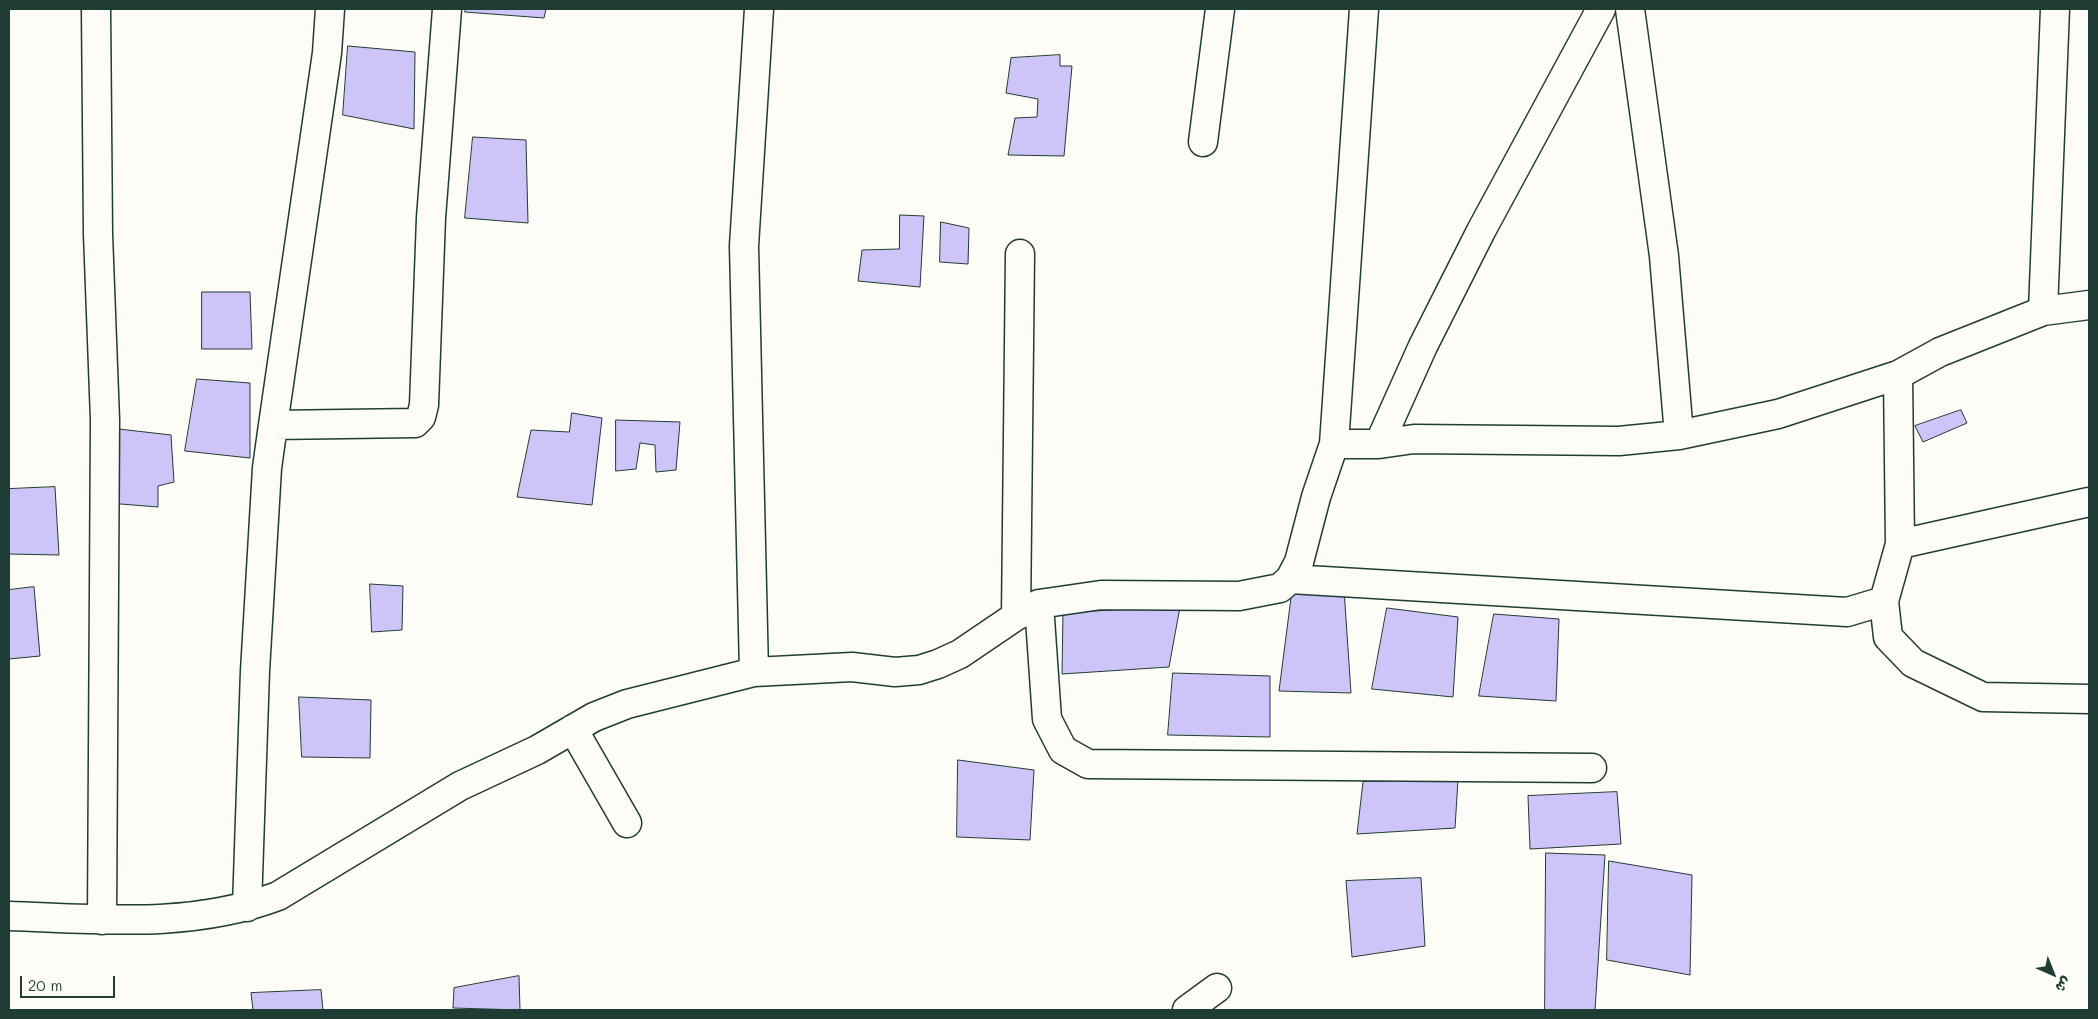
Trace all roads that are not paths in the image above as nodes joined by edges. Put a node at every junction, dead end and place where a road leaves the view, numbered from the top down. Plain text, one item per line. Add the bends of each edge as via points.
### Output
1 (96, 9) edge
2 (330, 9) edge
3 (447, 9) edge
4 (759, 9) edge
5 (1220, 9) edge
6 (1364, 9) edge
7 (1602, 9) edge
8 (1630, 9) edge
9 (2054, 9) edge
10 (1203, 142) dead end
11 (1020, 254) dead end
12 (2089, 304) edge
13 (2043, 311) junction
14 (1898, 375) junction
15 (273, 425) junction
16 (1679, 435) junction
17 (1334, 444) junction
18 (1378, 444) junction
19 (2089, 502) edge
20 (1900, 544) junction
21 (1290, 579) junction
22 (1884, 601) junction
23 (1027, 610) junction
24 (754, 672) junction
25 (2089, 699) edge
26 (573, 729) junction
27 (1592, 768) dead end
28 (627, 823) dead end
29 (247, 908) junction
30 (9, 916) edge
31 (102, 920) junction
32 (1217, 988) dead end
33 (1187, 1010) edge

1 - 31 street via 104,420
2 - 15 street via 327,52
3 - 15 street via 431,218 421,417 415,423
4 - 24 street via 744,246
5 - 10 street
6 - 17 street
7 - 18 street via 1477,240
8 - 16 street via 1664,256
9 - 13 street
11 - 23 street
12 - 13 street
13 - 14 street via 1940,352
14 - 16 street via 1778,414
14 - 20 street
15 - 29 street via 267,468 255,671
16 - 18 street via 1619,441 1414,439
17 - 18 street
17 - 21 street via 1299,562
19 - 20 street
20 - 22 street
21 - 22 street via 1847,612
21 - 23 street via 1280,588 1239,596 1101,595
22 - 25 street via 1888,638 1912,663 1939,676 1983,697
23 - 24 street via 960,654 919,670 895,672 852,667
23 - 27 street via 1047,719 1062,750 1088,764
24 - 26 street via 627,704
26 - 28 street
26 - 29 street via 538,750 460,786 278,896
29 - 31 street via 190,918
30 - 31 street
32 - 33 street

